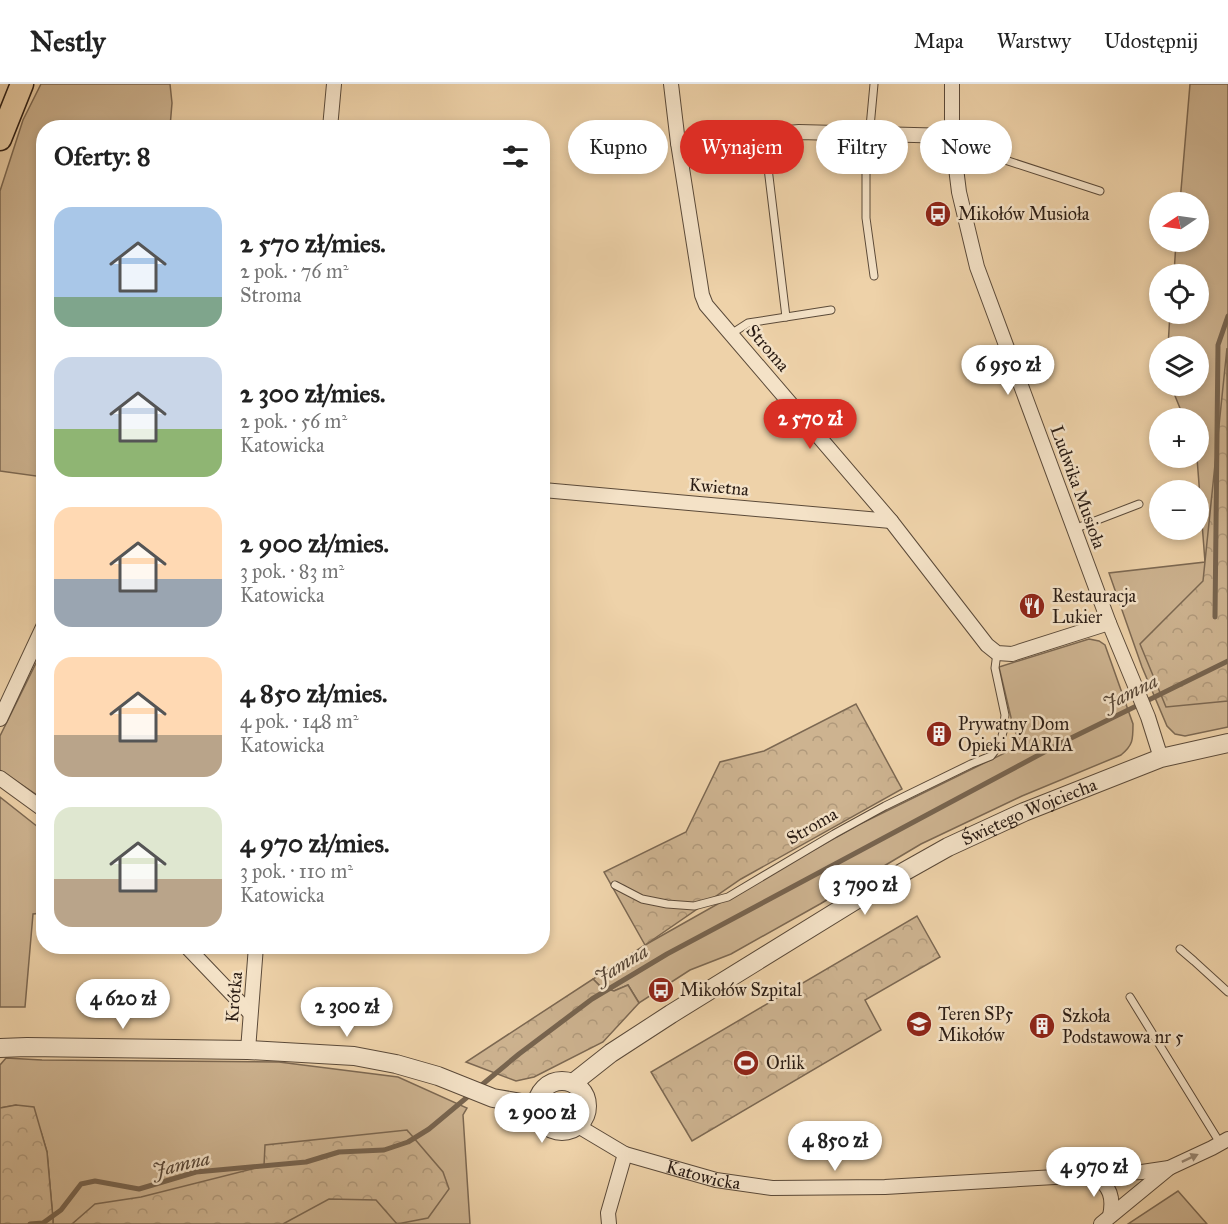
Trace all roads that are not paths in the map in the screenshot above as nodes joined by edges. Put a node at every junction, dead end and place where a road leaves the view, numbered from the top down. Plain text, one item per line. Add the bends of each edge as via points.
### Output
1 (22, 84) edge
2 (334, 84) edge
3 (671, 84) edge
4 (874, 84) edge
5 (952, 84) edge
6 (331, 120) edge
7 (870, 120) edge
8 (953, 120) edge
9 (0, 139) edge
10 (678, 143) joint
11 (1012, 160) edge
12 (769, 174) edge
13 (866, 174) edge
14 (957, 174) edge
15 (1100, 191) dead end
16 (874, 276) dead end
17 (831, 310) dead end
18 (786, 317) junction
19 (731, 334) junction
20 (550, 490) edge
21 (1139, 504) dead end
22 (891, 520) junction
23 (1074, 529) junction
24 (1109, 623) junction
25 (36, 642) edge
26 (997, 653) junction
27 (0, 719) edge
28 (1228, 743) edge
29 (1161, 758) junction
30 (0, 778) edge
31 (36, 804) edge
32 (615, 885) dead end
33 (1180, 949) dead end
34 (194, 954) edge
35 (255, 954) edge
36 (1228, 992) edge
37 (1130, 997) dead end
38 (250, 1013) junction
39 (0, 1048) edge
40 (248, 1050) junction
41 (573, 1083) junction
42 (537, 1106) junction
43 (578, 1126) junction
44 (1224, 1141) edge
45 (625, 1154) junction
46 (1169, 1168) junction
47 (1120, 1173) junction
48 (1095, 1175) junction
49 (1131, 1199) junction
50 (1106, 1220) edge
51 (609, 1224) edge

1 - 9 main road
2 - 6 street
3 - 10 street, Stroma
4 - 7 lane
5 - 8 street, Ludwika Musioła
10 - 19 street, Stroma via 702,295
11 - 15 lane
12 - 18 lane
13 - 16 lane
14 - 23 street, Ludwika Musioła via 976,267
17 - 18 lane
18 - 19 lane via 748,323
19 - 22 street, Stroma
20 - 22 street, Kwietna
21 - 23 lane
22 - 26 street, Stroma
23 - 24 street, Ludwika Musioła
24 - 26 street via 1012,654
24 - 29 street, Ludwika Musioła
25 - 27 street
26 - 32 lane, Stroma via 995,668 1005,715 1000,744 991,756 875,812 728,897 694,906 667,904 642,899
28 - 29 street, Świętego Wojciecha
29 - 41 street, Świętego Wojciecha via 948,847 671,1014
30 - 31 street
33 - 36 lane
34 - 38 street
35 - 38 street, Krótka
37 - 44 lane
38 - 40 street, Krótka
39 - 40 street
40 - 42 street via 354,1056 396,1064 492,1098
41 - 42 street via 560,1081 549,1085
41 - 43 street via 583,1092 587,1108
42 - 43 street via 539,1117 552,1129
43 - 45 street, Katowicka
46 -> 44 street, Katowicka
45 - 48 street, Katowicka via 716,1180 772,1188 885,1187
45 - 51 street via 608,1213
46 - 47 street, Katowicka
46 - 49 street
47 - 48 street, Katowicka
47 - 49 street via 1129,1185
48 - 50 street via 1108,1188 1113,1203
49 - 50 street

